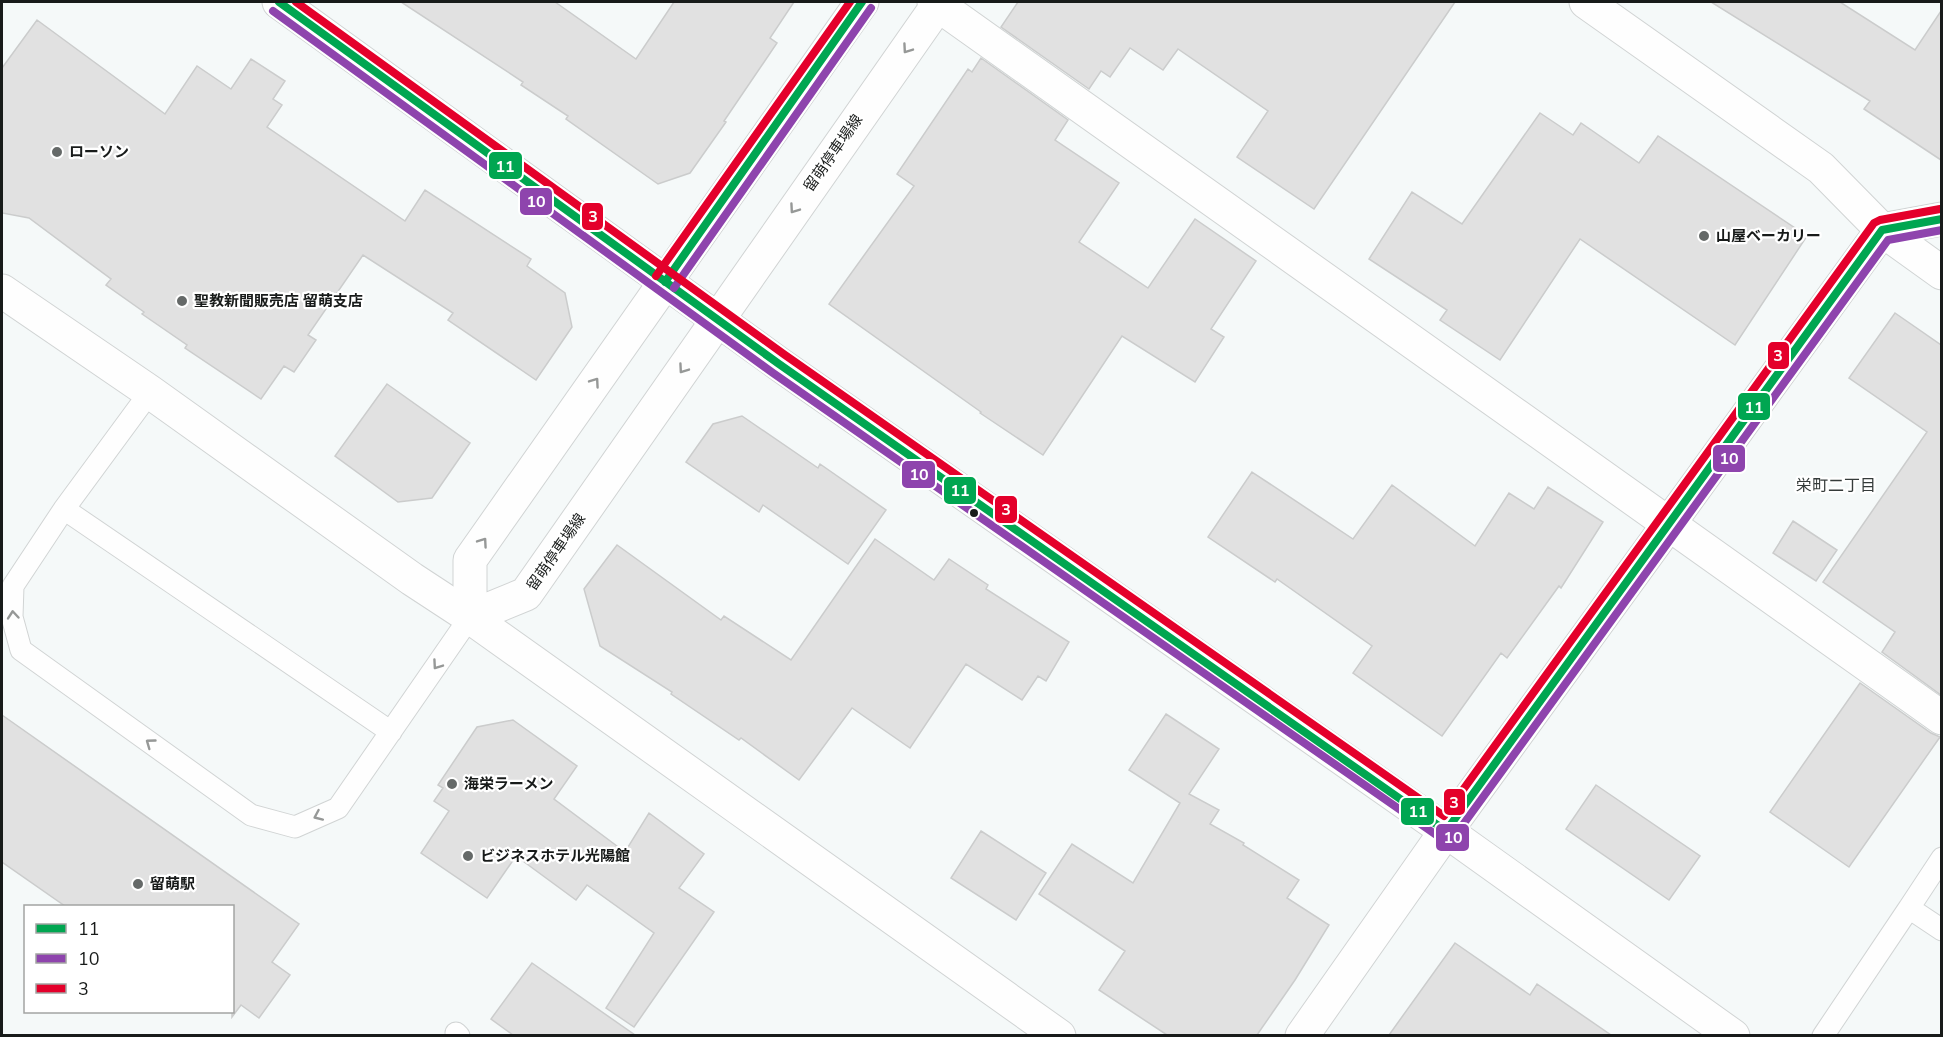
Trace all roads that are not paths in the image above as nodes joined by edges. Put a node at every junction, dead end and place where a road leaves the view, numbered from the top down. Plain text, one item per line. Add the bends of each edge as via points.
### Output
1 (279, 2) edge
2 (862, 2) edge
3 (938, 2) edge
4 (1586, 2) edge
5 (1941, 219) edge
6 (1882, 230) junction
7 (1941, 273) edge
8 (665, 282) junction
9 (2, 291) edge
10 (717, 320) junction
11 (150, 392) junction
12 (64, 509) junction
13 (1669, 524) junction
14 (470, 617) junction
15 (1941, 718) edge
16 (391, 732) junction
17 (1446, 831) junction
18 (1941, 858) edge
19 (1908, 908) junction
20 (1941, 930) edge
21 (1059, 1035) edge
22 (1302, 1035) edge
23 (1732, 1035) edge
24 (1823, 1035) edge

1 - 8 street
2 - 8 street
3 -> 10 street, 留萌停車場線
3 - 13 street
4 - 6 street via 1821,168
5 - 6 street
6 - 7 street
6 - 13 street
8 - 10 street
14 -> 8 street via 470,560
9 - 11 street
10 -> 14 street, 留萌停車場線 via 526,594
10 - 17 street
11 - 12 lane
11 - 14 street
12 - 16 lane
16 -> 12 lane via 338,808 295,827 251,815 21,650 12,617 14,586
13 - 15 street
13 - 17 street
14 -> 16 lane
14 - 21 street
17 - 22 street
17 - 23 street
18 - 19 lane
19 - 20 lane
19 - 24 lane

